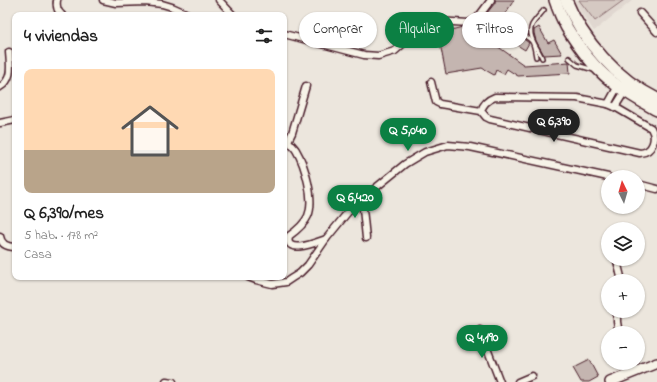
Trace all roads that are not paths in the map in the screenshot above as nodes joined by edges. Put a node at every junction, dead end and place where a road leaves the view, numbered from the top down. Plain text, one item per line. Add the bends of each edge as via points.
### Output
1 (57, 0) edge
2 (103, 0) edge
3 (219, 0) edge
4 (491, 0) edge
5 (555, 0) edge
6 (566, 0) edge
7 (544, 10) dead end
8 (59, 12) edge
9 (183, 12) edge
10 (230, 12) edge
11 (640, 13) dead end
12 (657, 32) edge
13 (287, 35) edge
14 (528, 38) edge
15 (9, 52) dead end
16 (536, 57) dead end
17 (542, 58) dead end
18 (569, 58) dead end
19 (604, 73) junction
20 (431, 82) dead end
21 (306, 86) dead end
22 (0, 87) edge
23 (622, 89) junction
24 (657, 99) edge
25 (608, 104) junction
26 (615, 107) junction
27 (657, 110) edge
28 (481, 111) junction
29 (12, 121) edge
30 (0, 123) edge
31 (287, 139) edge
32 (287, 141) edge
33 (601, 175) edge
34 (645, 186) edge
35 (657, 189) edge
36 (362, 199) junction
37 (0, 236) edge
38 (366, 238) dead end
39 (326, 239) junction
40 (12, 247) edge
41 (256, 280) edge
42 (480, 330) dead end
43 (657, 362) edge
44 (632, 370) edge
45 (634, 373) junction
46 (532, 376) dead end
47 (166, 381) dead end
48 (174, 382) edge
49 (500, 382) edge
50 (518, 382) edge
51 (610, 382) edge

1 - 8 street
2 - 9 street via 116,3 162,4
3 - 10 street
4 - 13 street via 476,20 468,23 431,22 395,51 378,56 364,55
5 - 19 highway via 574,39
6 - 24 highway via 584,34 600,54 624,77
7 - 17 lane via 530,30
11 - 12 street
14 - 16 lane via 534,46
15 - 22 street via 9,78
18 - 19 lane via 577,65
19 - 23 highway
20 - 28 street via 436,102
21 - 31 street via 292,133
23 - 25 street
23 - 26 street
23 - 27 highway
25 - 26 street
25 - 28 street via 577,98 495,97 486,102
26 - 28 street via 653,131 654,142 649,151 640,154 490,119
29 - 30 street
32 - 39 street via 296,150 303,167 311,205 306,221 289,236 289,244 300,246
33 - 36 street via 470,147 448,145 425,152 405,164
34 - 35 street
36 - 38 street
36 - 39 street
37 - 40 street via 3,243
39 - 41 street via 308,265 286,282 272,284
42 - 49 street
43 - 45 main road
44 - 45 street
45 - 51 main road
46 - 50 street
47 - 48 street

